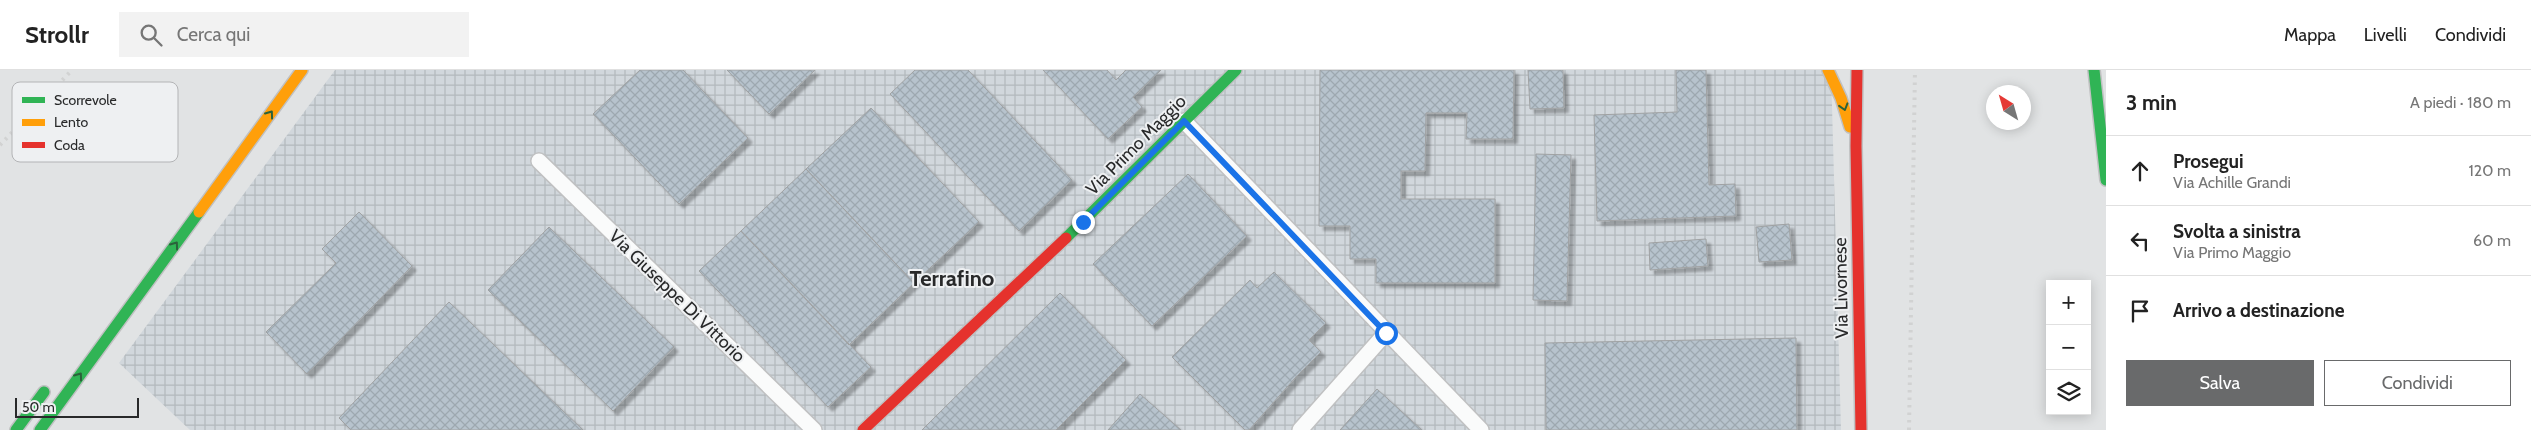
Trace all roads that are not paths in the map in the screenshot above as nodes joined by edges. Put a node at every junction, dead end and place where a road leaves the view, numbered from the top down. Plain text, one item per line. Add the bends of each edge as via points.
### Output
1 (302, 70) edge
2 (1236, 70) edge
3 (1828, 70) edge
4 (1858, 70) edge
5 (2094, 70) edge
6 (1184, 121) junction
7 (1856, 146) junction
8 (539, 161) dead end
9 (2106, 180) edge
10 (1386, 333) junction
11 (52, 382) dead end
12 (16, 430) edge
13 (40, 430) edge
14 (814, 430) edge
15 (863, 430) edge
16 (1300, 430) edge
17 (1481, 430) edge
18 (1862, 430) edge

13 -> 1 main road
2 - 6 main road, Via Primo Maggio
3 -> 7 main road, Via Livornese via 1841,98
4 - 7 main road, Via Livornese
5 - 9 main road
6 - 10 street
6 - 15 main road, Via Primo Maggio via 1083,222
7 - 18 main road, Via Livornese
8 - 14 street, Via Giuseppe Di Vittorio
10 - 16 street
10 - 17 street
11 - 12 main road

